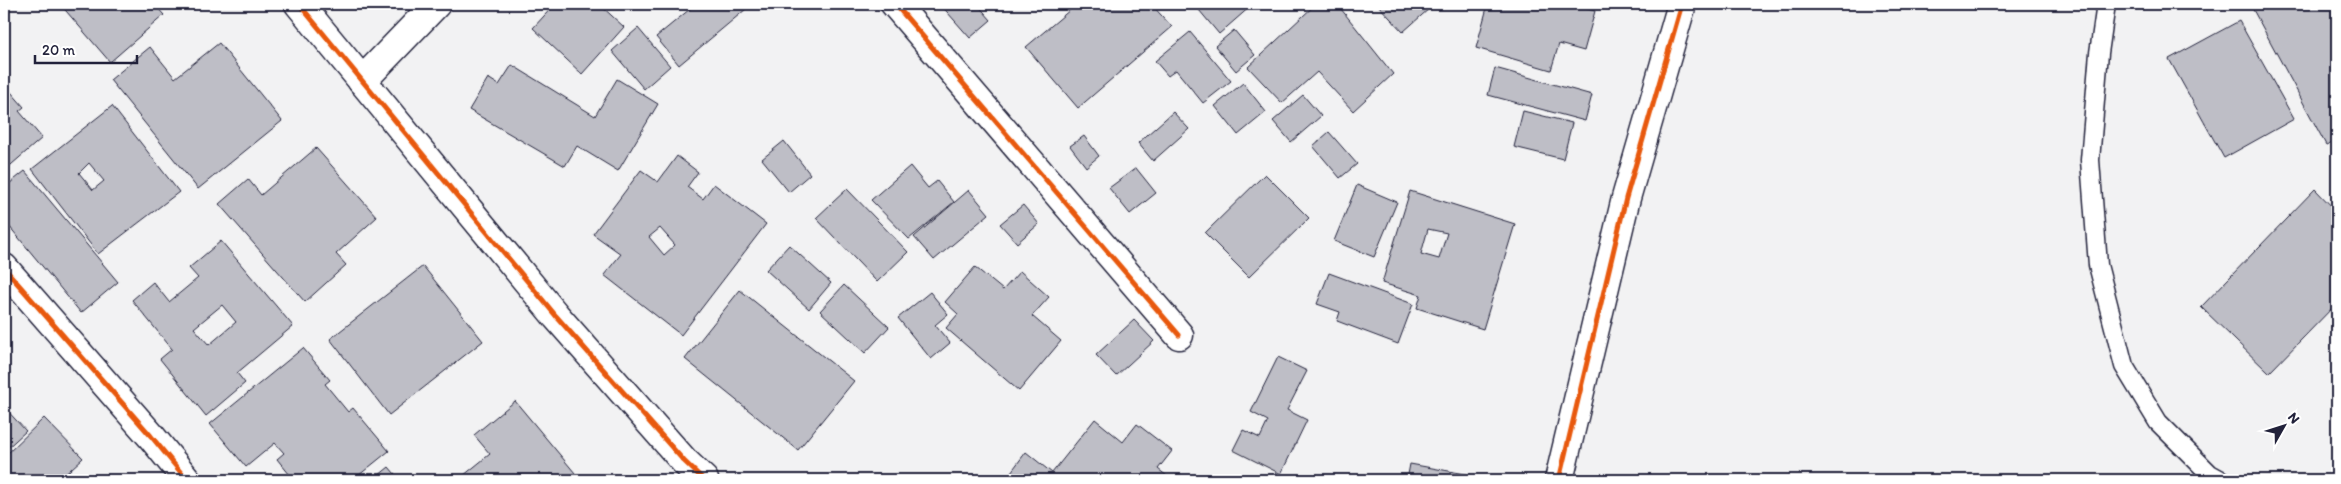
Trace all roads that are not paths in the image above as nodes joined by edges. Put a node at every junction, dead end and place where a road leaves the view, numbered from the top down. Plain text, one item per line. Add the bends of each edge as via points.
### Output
1 (299, 4) edge
2 (436, 4) edge
3 (895, 4) edge
4 (1682, 4) edge
5 (2106, 4) edge
6 (362, 82) junction
7 (4, 268) edge
8 (1179, 335) dead end
9 (186, 480) edge
10 (704, 480) edge
11 (1559, 480) edge
12 (2221, 480) edge

1 - 6 street
2 - 6 street
3 - 8 street
4 - 11 street via 1626,198
5 - 12 lane via 2090,160 2098,265 2124,366 2158,422 2210,474
6 - 10 street via 556,316
7 - 9 street

